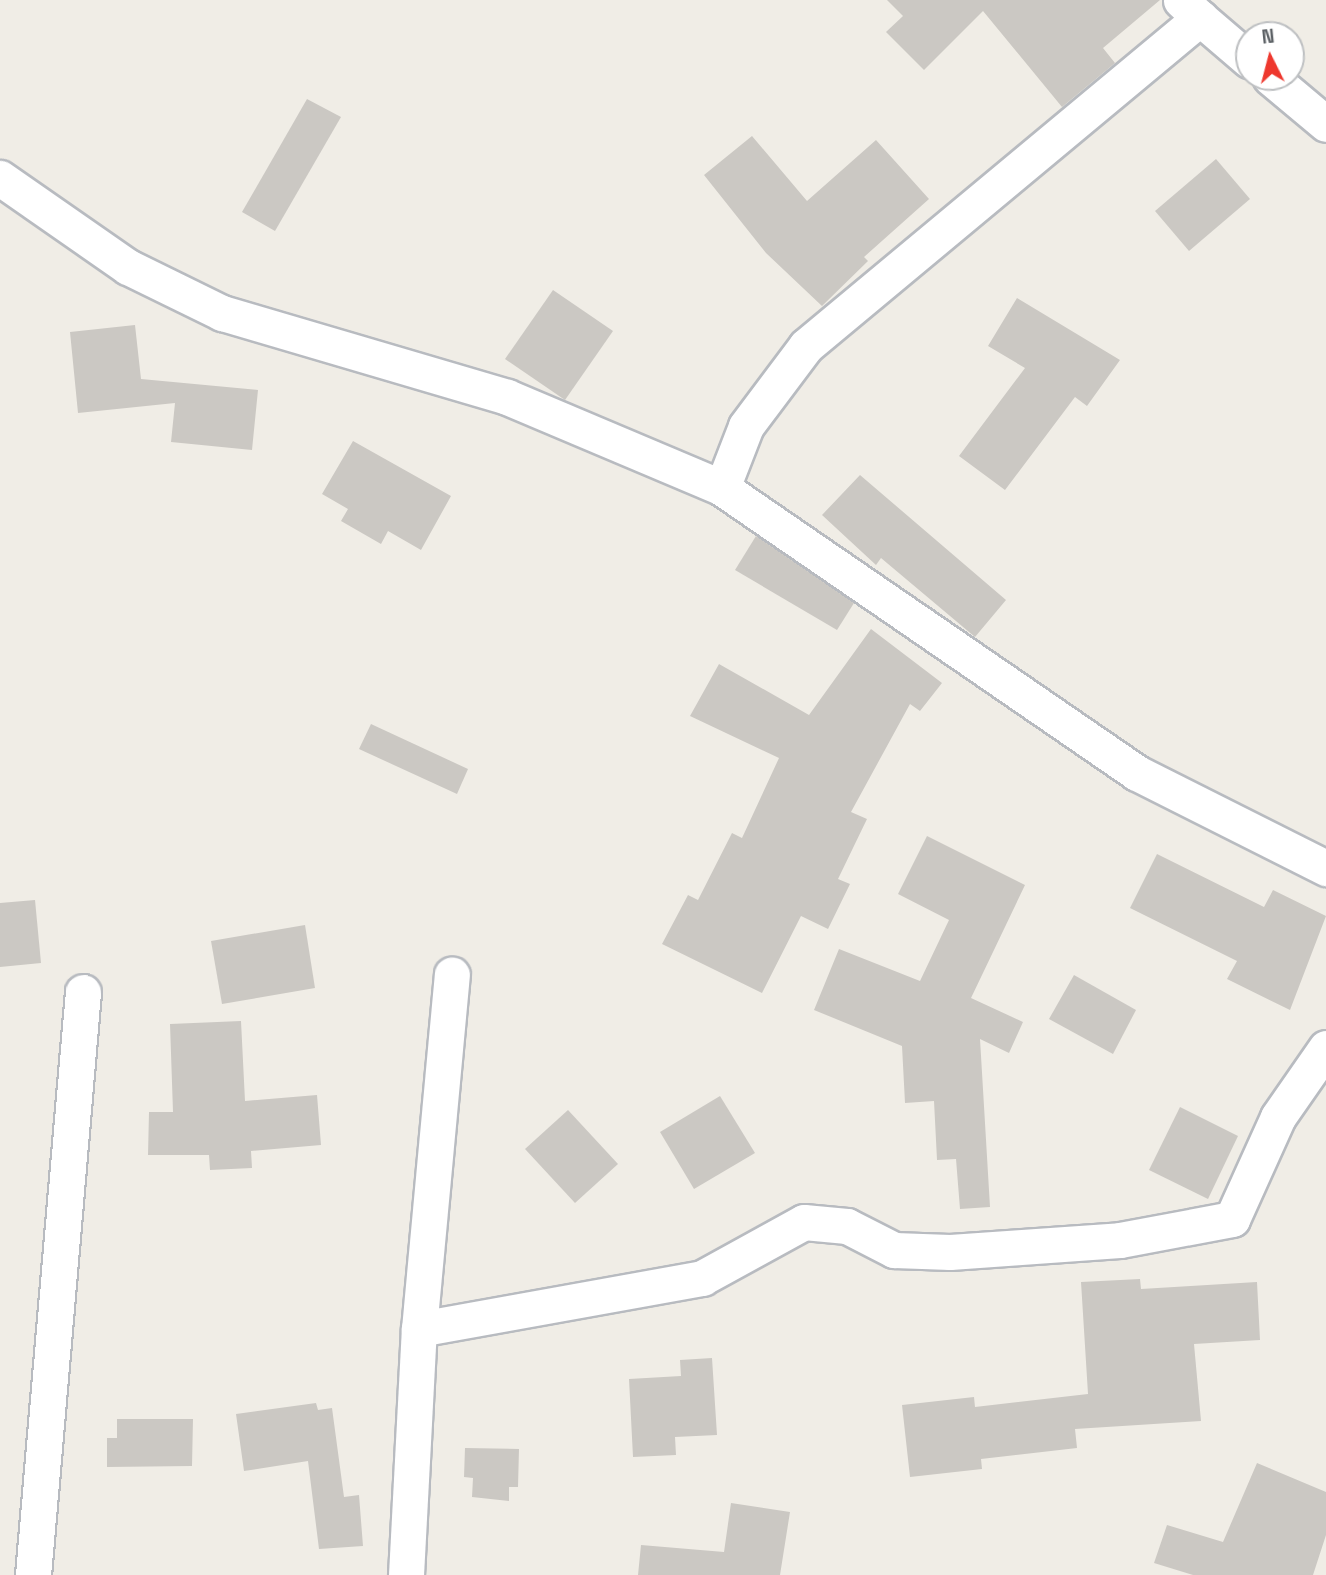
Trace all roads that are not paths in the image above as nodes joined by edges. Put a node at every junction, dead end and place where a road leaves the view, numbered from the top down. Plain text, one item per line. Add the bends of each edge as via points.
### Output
1 (1190, 9) edge
2 (1235, 48) edge
3 (1287, 91) edge
4 (1326, 124) edge
5 (0, 178) edge
6 (722, 488) junction
7 (1326, 868) edge
8 (452, 975) dead end
9 (83, 992) dead end
10 (1326, 1048) edge
11 (419, 1329) junction
12 (33, 1575) edge
13 (406, 1575) edge

1 - 2 street
1 - 6 street via 806,346 746,426
3 - 4 street
5 - 6 street via 128,267 222,313 507,397
6 - 7 street via 1138,773
8 - 11 street
9 - 12 street
10 - 11 street via 1278,1117 1231,1219 1120,1240 950,1252 894,1250 847,1226 804,1222 702,1278
11 - 13 street

